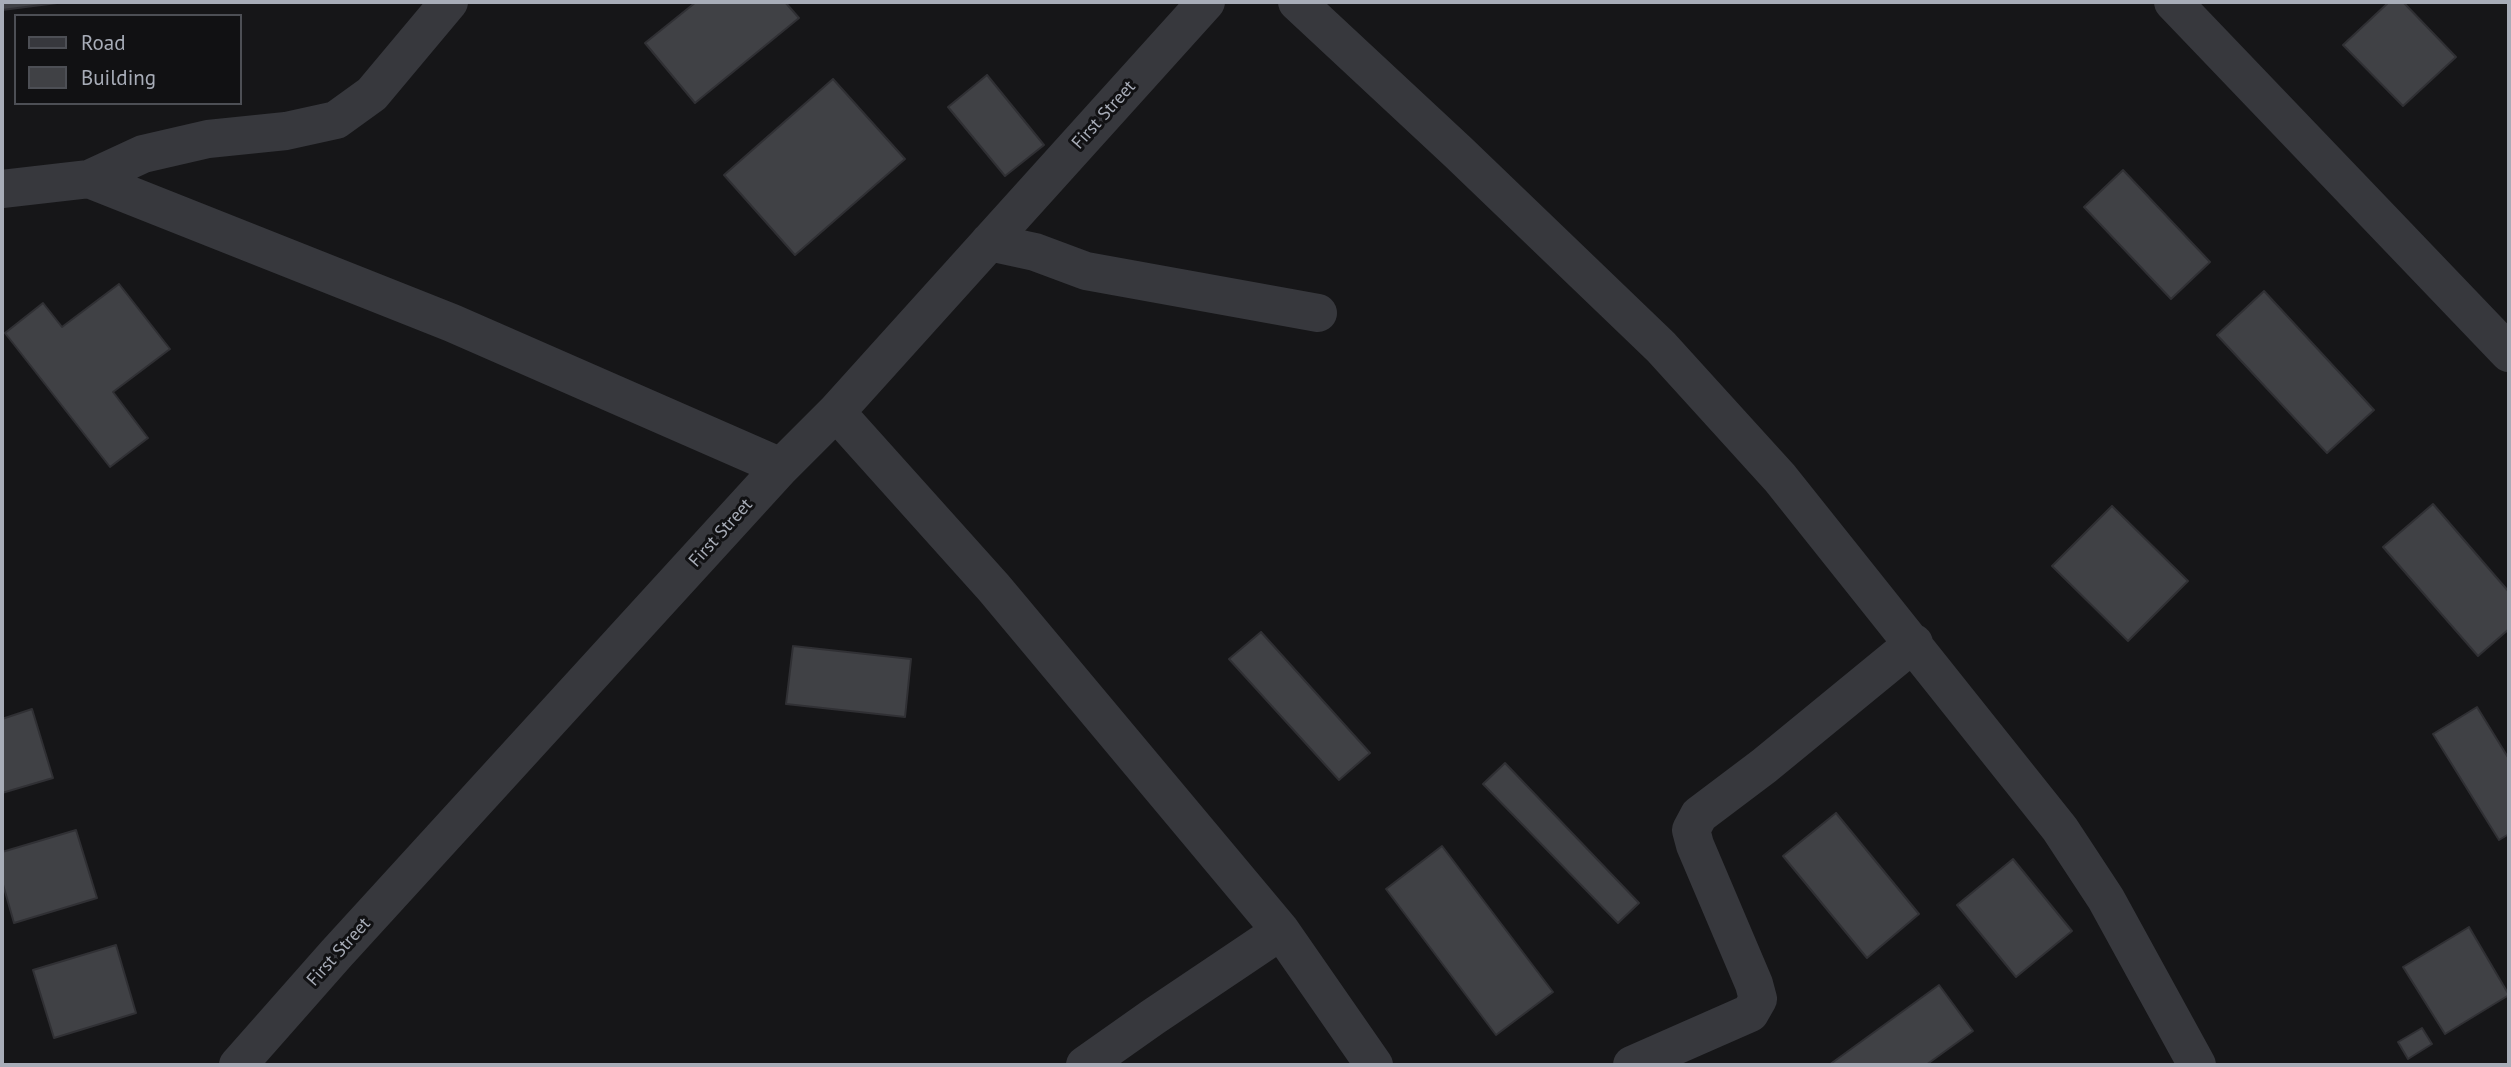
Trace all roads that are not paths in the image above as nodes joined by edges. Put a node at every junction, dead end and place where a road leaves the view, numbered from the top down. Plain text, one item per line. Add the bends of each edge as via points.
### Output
1 (449, 2) edge
2 (1206, 2) edge
3 (1297, 2) edge
4 (2173, 2) edge
5 (89, 179) junction
6 (2, 189) edge
7 (989, 242) junction
8 (1318, 313) dead end
9 (2509, 353) edge
10 (836, 412) junction
11 (781, 467) junction
12 (1914, 643) junction
13 (1281, 931) junction
14 (238, 1065) edge
15 (1085, 1065) edge
16 (1374, 1065) edge
17 (1632, 1065) edge
18 (2197, 1065) edge

1 - 5 street via 372,93 336,120 143,154
2 - 7 street, First Street
3 - 12 street via 1661,347 1780,478
4 - 9 street
5 - 6 street
5 - 11 street via 453,323
7 - 8 street via 1035,252 1086,271
7 - 10 street, First Street
10 - 11 street, First Street
10 - 13 street via 994,588
11 - 14 street, First Street
12 - 17 street via 1699,815 1691,830 1695,845 1758,999 1750,1013
12 - 18 street via 2060,829 2106,900
13 - 15 street
13 - 16 street

